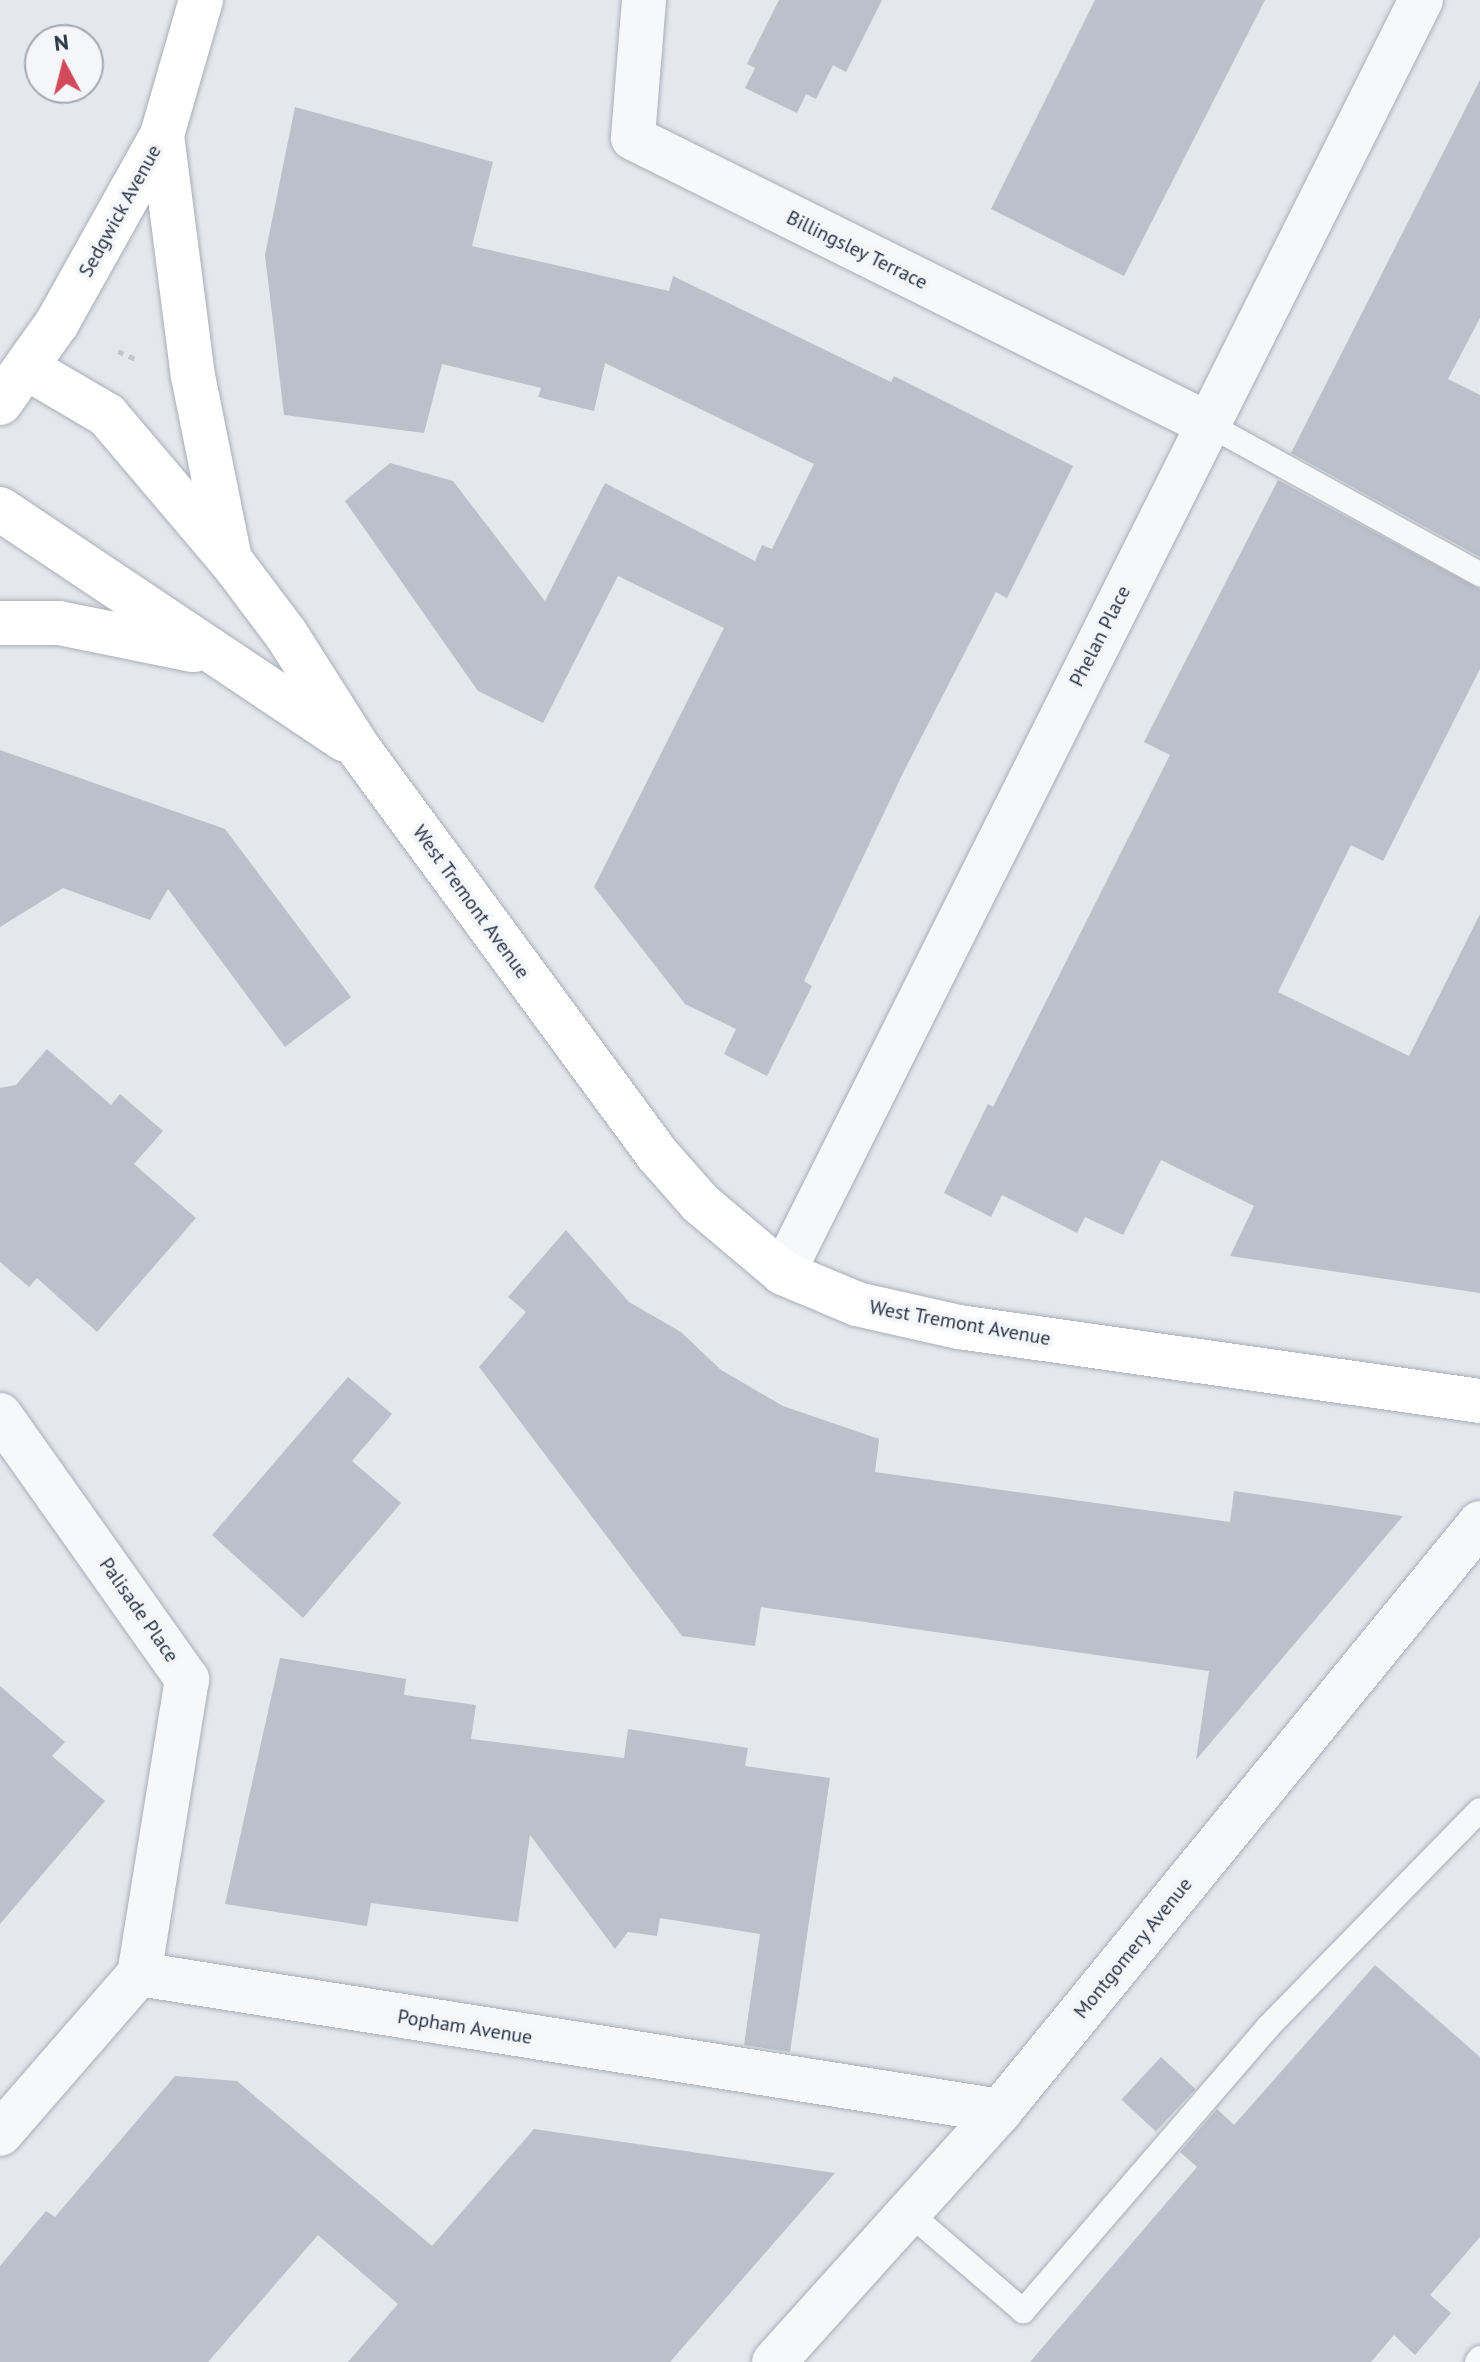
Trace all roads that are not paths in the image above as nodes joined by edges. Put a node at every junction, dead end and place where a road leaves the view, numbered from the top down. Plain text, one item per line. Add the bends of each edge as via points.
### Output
1 (201, 0) edge
2 (644, 0) edge
3 (1421, 0) edge
4 (162, 135) junction
5 (27, 368) junction
6 (0, 403) edge
7 (1206, 423) junction
8 (0, 509) edge
9 (231, 561) junction
10 (1480, 574) edge
11 (0, 623) edge
12 (227, 659) junction
13 (359, 749) junction
14 (783, 1273) junction
15 (1480, 1401) edge
16 (0, 1415) edge
17 (1480, 1523) edge
18 (1480, 1810) edge
19 (139, 1974) junction
20 (1000, 2111) junction
21 (0, 2134) edge
22 (908, 2212) junction
23 (774, 2362) edge

1 - 4 main road, Sedgwick Avenue
2 - 7 street, Billingsley Terrace via 633,138
3 - 7 street, Phelan Place
4 - 5 main road, Sedgwick Avenue
4 - 9 main road via 193,376
5 - 6 main road, Sedgwick Avenue
5 - 9 main road, West Tremont Avenue via 107,415
7 - 10 lane
7 - 14 street, Phelan Place
8 - 12 main road, West Tremont Avenue
9 - 13 main road, West Tremont Avenue via 286,634
11 - 12 main road via 99,629
12 - 13 main road, West Tremont Avenue
13 - 14 main road, West Tremont Avenue via 657,1154 700,1203
14 - 15 main road, West Tremont Avenue via 857,1304 959,1327
16 - 19 street, Palisade Place via 187,1679
17 - 20 street, Montgomery Avenue
18 - 22 lane via 1268,2027 1023,2311
19 - 20 street, Popham Avenue
19 - 21 street
20 - 22 street, Montgomery Avenue
22 - 23 street, Montgomery Avenue

